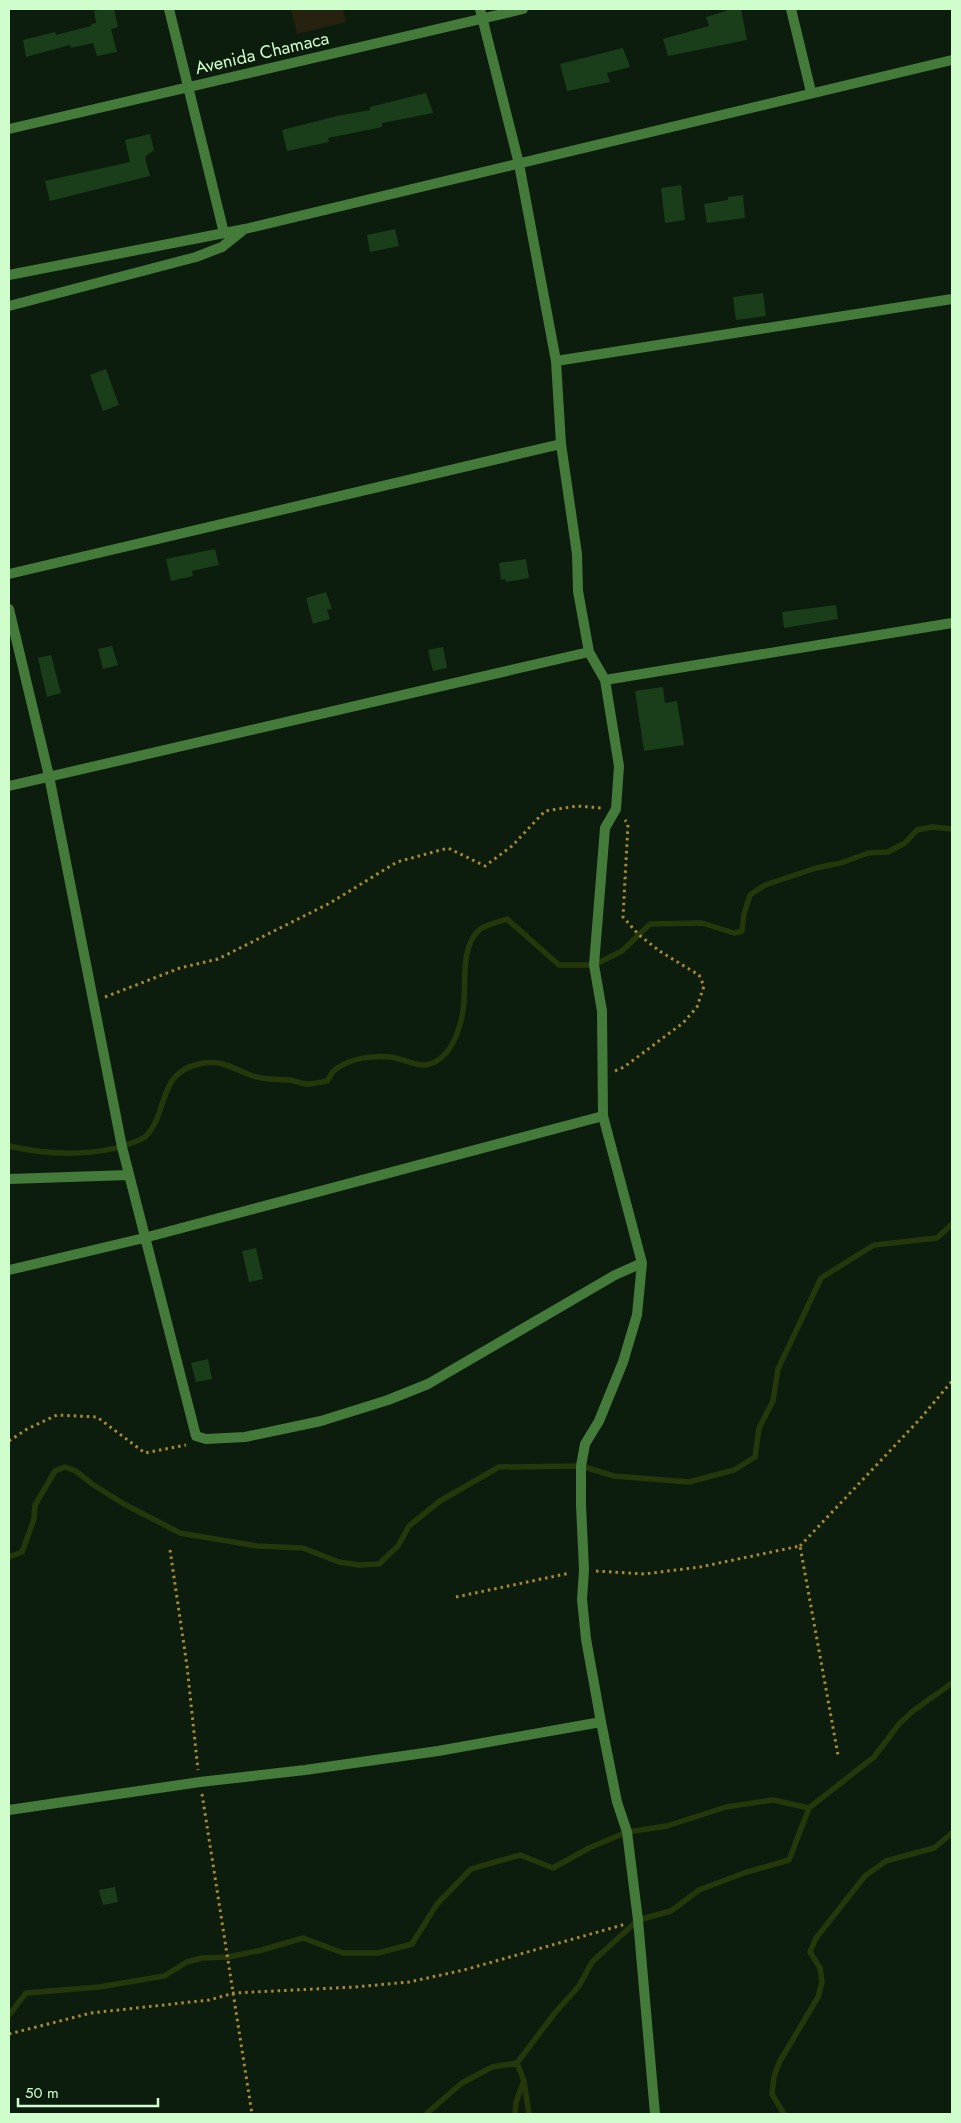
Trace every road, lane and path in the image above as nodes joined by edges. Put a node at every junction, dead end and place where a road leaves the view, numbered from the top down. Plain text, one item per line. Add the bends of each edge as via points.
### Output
1 (169, 9) edge
2 (523, 9) edge
3 (791, 9) edge
4 (481, 14) edge
5 (952, 60) edge
6 (188, 87) junction
7 (811, 92) junction
8 (9, 129) edge
9 (519, 164) junction
10 (245, 229) junction
11 (224, 233) junction
12 (9, 276) edge
13 (952, 299) edge
14 (9, 306) edge
15 (556, 361) junction
16 (562, 444) junction
17 (9, 574) edge
18 (9, 609) edge
19 (952, 623) edge
20 (589, 652) junction
21 (605, 680) junction
22 (49, 776) junction
23 (9, 786) edge
24 (616, 809) junction
25 (94, 1001) junction
26 (603, 1076) junction
27 (603, 1116) junction
28 (129, 1175) junction
29 (9, 1179) edge
30 (144, 1238) junction
31 (642, 1263) junction
32 (9, 1270) edge
33 (952, 1381) edge
34 (196, 1436) junction
35 (9, 1441) edge
36 (800, 1546) junction
37 (170, 1550) dead end
38 (584, 1570) junction
39 (456, 1597) dead end
40 (601, 1722) junction
41 (838, 1756) dead end
42 (200, 1782) junction
43 (9, 1810) edge
44 (638, 1920) junction
45 (234, 1993) junction
46 (9, 2034) edge
47 (252, 2114) edge
48 (654, 2114) edge

1 - 6 street
2 - 4 street, Avenida Chamaca
3 - 7 street
4 - 6 street, Avenida Chamaca
4 - 9 street
5 - 7 street
6 - 8 street, Avenida Chamaca
6 - 11 street
7 - 9 street
9 - 10 street
9 - 15 street
10 - 11 street
10 - 14 street via 222,247 196,256
11 - 12 street
13 - 15 street
15 - 16 street
16 - 17 street
16 - 20 street via 577,554 578,591
18 - 22 street
19 - 21 street
20 - 21 street
20 - 22 street
21 - 24 street via 619,766
22 - 23 street
22 - 25 street
24 - 25 path via 577,806 545,811 512,846 485,866 448,848 397,862 330,903 218,959 180,968
24 - 26 street via 605,828 594,965 602,1012
24 - 26 path via 628,824 623,918 661,952 699,976 704,986 697,1007 683,1023 624,1067
25 - 28 street
26 - 27 street
27 - 30 street
27 - 31 street
28 - 29 street
28 - 30 street
30 - 32 street
30 - 34 street
31 - 34 street via 615,1274 428,1384 388,1400 321,1421 245,1437 206,1439
31 - 38 street via 637,1314 623,1362 599,1421 585,1444 580,1505
33 - 36 path
34 - 35 path via 191,1444 145,1452 97,1417 56,1415
36 - 38 path via 700,1567 644,1574
36 - 41 path
37 - 42 path
38 - 39 path
38 - 40 street via 582,1599 586,1639
40 - 42 street via 305,1770
40 - 44 street via 617,1802 627,1832
42 - 43 street
42 - 45 path
44 - 45 path via 464,1970 409,1982
44 - 48 street
45 - 46 path via 209,2000 91,2013
45 - 47 path

